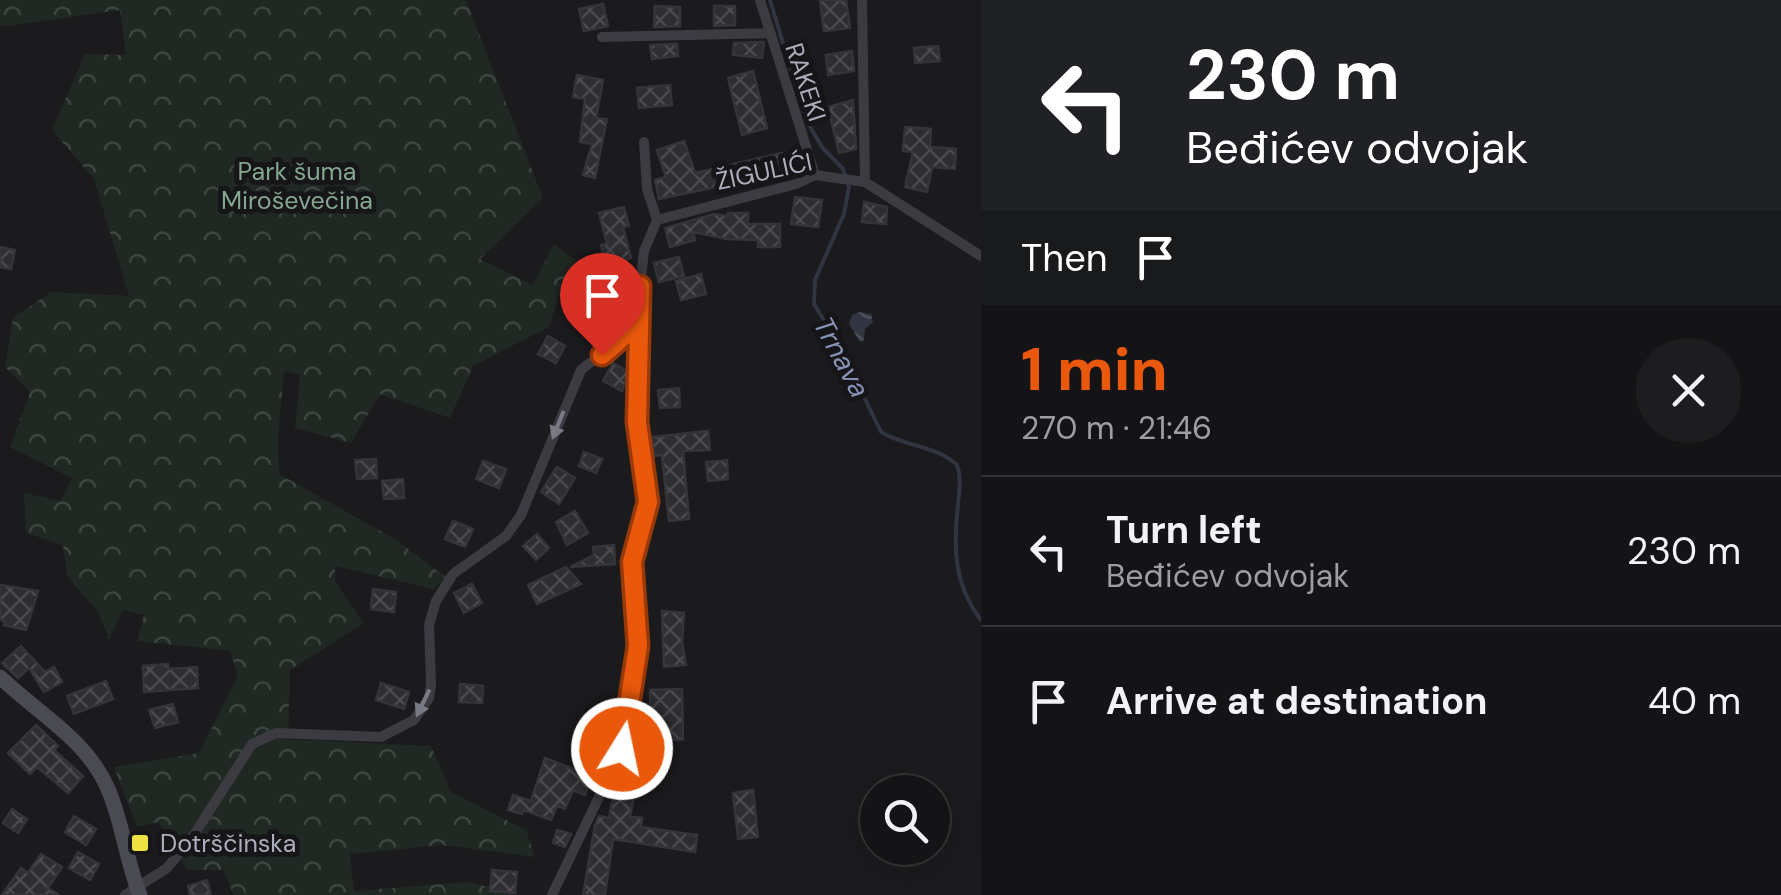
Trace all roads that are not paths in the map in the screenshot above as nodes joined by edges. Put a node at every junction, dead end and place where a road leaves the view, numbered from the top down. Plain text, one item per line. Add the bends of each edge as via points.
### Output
1 (760, 0) edge
2 (862, 0) edge
3 (770, 33) junction
4 (602, 36) dead end
5 (644, 142) dead end
6 (815, 176) junction
7 (862, 182) junction
8 (657, 220) junction
9 (981, 256) edge
10 (640, 286) junction
11 (0, 677) edge
12 (134, 893) edge
13 (552, 895) edge

1 - 3 street, RAKEKI
2 - 7 street
3 - 4 street
3 - 6 street, RAKEKI
5 - 8 street via 646,189
6 - 7 street, ŽIGULIĆI
6 - 8 street, ŽIGULIĆI
7 - 9 street, ŽIGULIĆI
8 - 10 street
10 -> 12 street via 626,334 581,370 521,515 506,536 453,574 436,601 429,625 432,684 414,720 382,737 276,733 252,744 192,838
10 - 13 street via 637,422 648,502 632,562 638,646 628,724
11 - 12 street via 72,737 100,774

